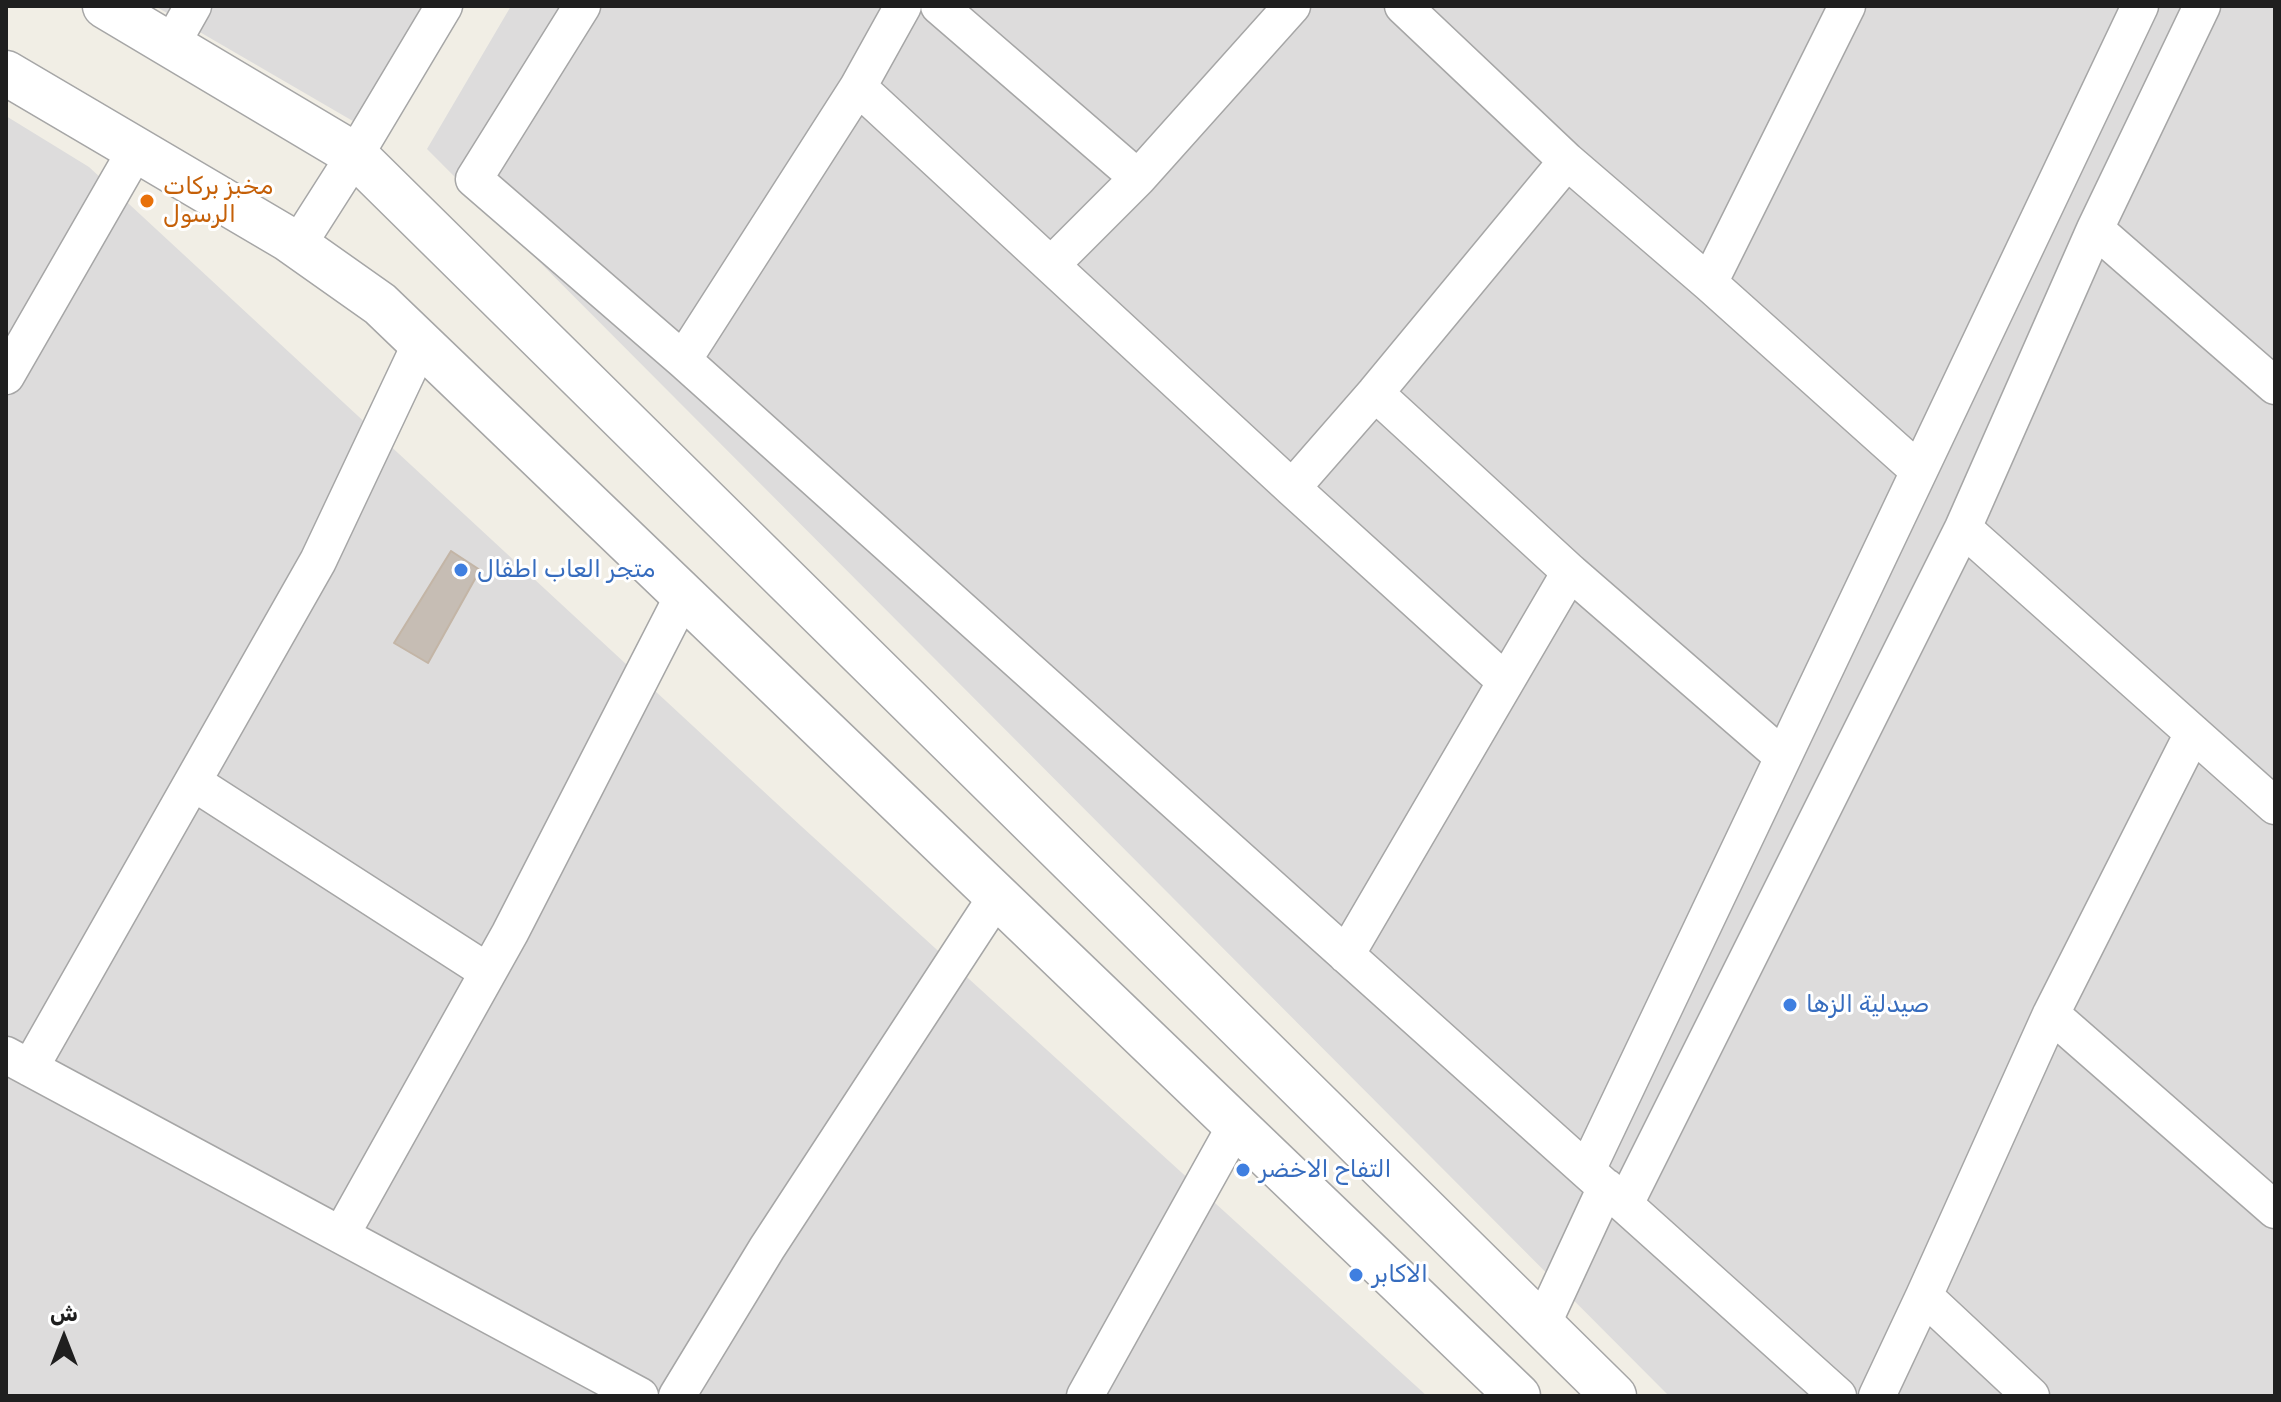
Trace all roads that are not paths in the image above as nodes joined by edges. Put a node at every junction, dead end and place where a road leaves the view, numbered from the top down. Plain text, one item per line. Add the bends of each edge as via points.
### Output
1 (105, 6) edge
2 (193, 6) edge
3 (444, 6) edge
4 (582, 6) edge
5 (903, 6) edge
6 (939, 6) edge
7 (1292, 6) edge
8 (1403, 6) edge
9 (1847, 6) edge
10 (2140, 6) edge
11 (2202, 6) edge
12 (171, 45) junction
13 (6, 73) edge
14 (858, 87) junction
15 (136, 150) junction
16 (355, 155) junction
17 (1567, 161) junction
18 (1138, 178) junction
19 (2095, 229) junction
20 (297, 246) junction
21 (1052, 264) junction
22 (1709, 283) junction
23 (421, 343) junction
24 (683, 360) junction
25 (6, 376) edge
26 (2275, 386) edge
27 (1375, 393) junction
28 (1919, 471) junction
29 (1292, 488) junction
30 (1963, 528) junction
31 (1570, 572) junction
32 (683, 596) junction
33 (1838, 643) junction
34 (1893, 668) junction
35 (1505, 681) junction
36 (2193, 733) junction
37 (1782, 756) junction
38 (193, 782) junction
39 (2275, 806) edge
40 (997, 896) junction
41 (1346, 955) junction
42 (488, 972) junction
43 (2051, 1014) junction
44 (18, 1062) edge
45 (1236, 1125) junction
46 (1606, 1187) junction
47 (2275, 1210) edge
48 (341, 1235) junction
49 (1924, 1296) junction
50 (1542, 1325) junction
51 (1513, 1394) edge
52 (640, 1396) edge
53 (677, 1396) edge
54 (1085, 1396) edge
55 (1614, 1396) edge
56 (1838, 1396) edge
57 (1877, 1396) edge
58 (2031, 1396) edge

1 - 12 street
2 - 12 street
3 - 16 street
4 - 24 street via 474,179
5 - 14 street
6 - 18 street
7 - 18 street
8 - 17 street
9 - 22 street
10 - 28 street
11 - 19 street
12 - 16 street
13 - 15 street
14 - 21 street
14 - 24 street
15 - 20 street
15 - 25 street
16 - 20 street
16 - 50 street
17 - 22 street
17 - 27 street
18 - 21 street
19 - 26 street
19 - 30 street
20 - 23 street via 380,304
21 - 29 street
22 - 28 street
23 - 32 street
23 - 38 street via 318,561
24 - 41 street
27 - 29 street
27 - 31 street
28 - 33 street
29 - 35 street
30 - 34 street
30 - 36 street
31 - 35 street
31 - 37 street
32 - 40 street
32 - 42 street
33 - 34 street
33 - 37 street
34 - 46 street
35 - 41 street
36 - 39 street
36 - 43 street
37 - 46 street
38 - 42 street
38 - 44 street
40 - 45 street
40 - 53 street
41 - 46 street
42 - 48 street
43 - 47 street
43 - 49 street
44 - 48 street
45 - 51 street
45 - 54 street
46 - 50 street
46 - 56 street
48 - 52 street
49 - 57 street
49 - 58 street
50 - 55 street

